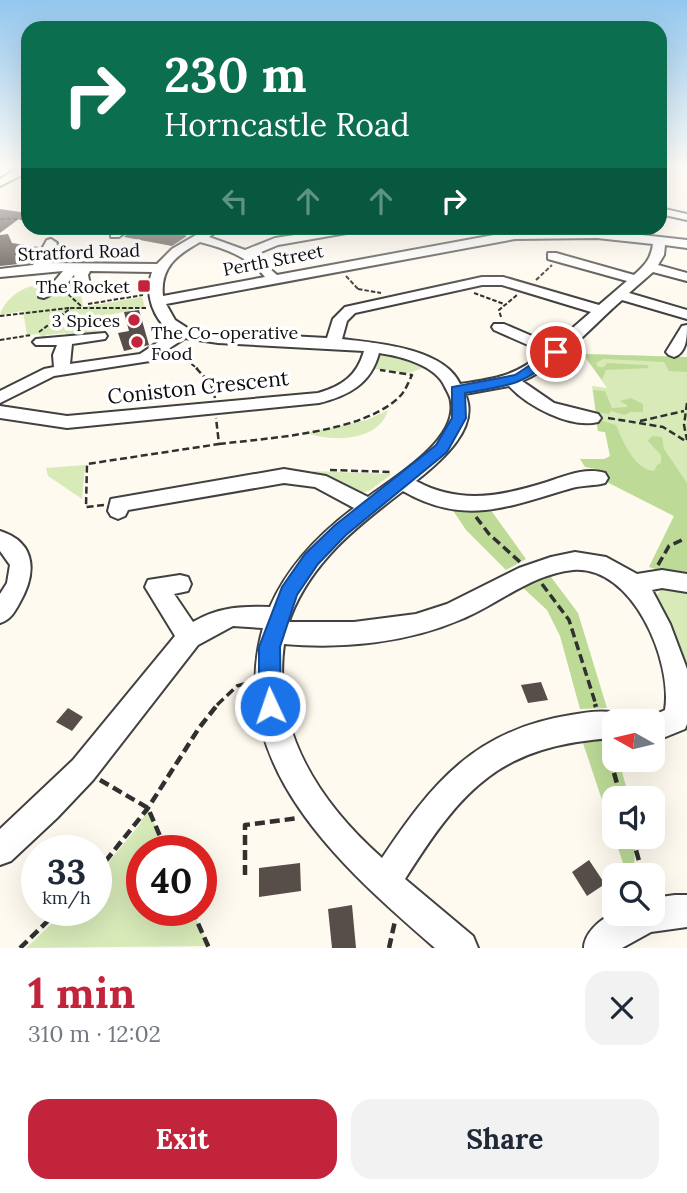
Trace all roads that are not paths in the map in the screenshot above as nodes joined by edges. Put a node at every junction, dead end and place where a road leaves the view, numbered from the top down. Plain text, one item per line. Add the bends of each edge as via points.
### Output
1 (667, 213) edge
2 (687, 217) edge
3 (204, 235) edge
4 (316, 235) edge
5 (514, 235) edge
6 (601, 235) edge
7 (200, 238) junction
8 (659, 240) junction
9 (51, 243) dead end
10 (687, 244) edge
11 (245, 254) junction
12 (554, 260) road end
13 (80, 266) junction
14 (38, 267) junction
15 (651, 267) junction
16 (159, 268) junction
17 (0, 273) edge
18 (687, 277) edge
19 (273, 279) junction
20 (636, 280) junction
21 (105, 287) dead end
22 (44, 294) dead end
23 (620, 295) junction
24 (158, 304) junction
25 (600, 310) junction
26 (687, 315) edge
27 (499, 328) road end
28 (182, 333) junction
29 (685, 333) edge
30 (100, 335) dead end
31 (38, 338) road end
32 (66, 340) junction
33 (333, 343) junction
34 (373, 346) junction
35 (556, 352) junction
36 (674, 352) dead end
37 (62, 369) junction
38 (512, 380) junction
39 (457, 390) junction
40 (0, 398) edge
41 (0, 412) edge
42 (583, 420) road end
43 (408, 477) junction
44 (598, 478) dead end
45 (118, 507) road end
46 (369, 508) junction
47 (0, 539) edge
48 (687, 583) edge
49 (180, 584) dead end
50 (634, 584) junction
51 (0, 613) edge
52 (276, 625) junction
53 (188, 637) junction
54 (602, 726) edge
55 (665, 726) edge
56 (0, 849) edge
57 (384, 882) junction
58 (687, 911) edge
59 (600, 945) dead end
60 (461, 948) edge

1 - 2 street
3 - 7 street
4 - 11 street via 275,242
5 - 19 street, Perth Street
6 - 8 street, Perth Street
7 - 11 street
7 - 16 street
8 - 10 street, Perth Street
8 - 15 street
9 - 14 street
11 - 19 street
12 - 20 street
13 - 14 street, Stratford Road
13 - 16 street, Stratford Road
13 - 21 street via 84,290
13 - 22 street
14 - 17 street, Stratford Road
15 - 18 street
15 - 20 street
16 - 24 street via 154,282
19 - 24 street, Perth Street
20 - 23 street
23 - 25 street
23 - 26 street
24 - 28 street via 172,327
25 - 33 street via 493,280 350,310 340,319
25 - 35 street
27 - 35 street
28 - 33 street via 218,339
28 - 37 street via 137,360
29 - 36 street
30 - 32 street
31 - 32 street
32 - 37 street
33 - 34 street
34 - 39 street via 432,365
34 - 41 street, Coniston Crescent via 367,369 356,382 319,398 67,422
35 - 38 street
37 - 40 street
38 - 39 street
38 - 42 street via 541,405
39 - 43 street via 460,411 455,428 441,448
43 - 44 street via 429,497 470,506 500,504 580,479
43 - 46 street
45 - 46 street via 284,476 333,484
46 - 52 street via 297,577
47 - 51 street via 18,556 22,572
48 - 50 street via 658,579
49 - 53 street via 156,587
50 - 52 street via 597,562 568,561 532,573 464,609 419,624 304,634
50 - 55 street via 664,640 682,699 674,720
52 - 53 street via 233,617
52 - 57 street via 269,647 270,706 283,754 320,815
53 - 56 street via 83,770
54 - 57 street via 534,737 478,766 429,815
57 - 60 street
58 - 59 street via 632,921 614,930

